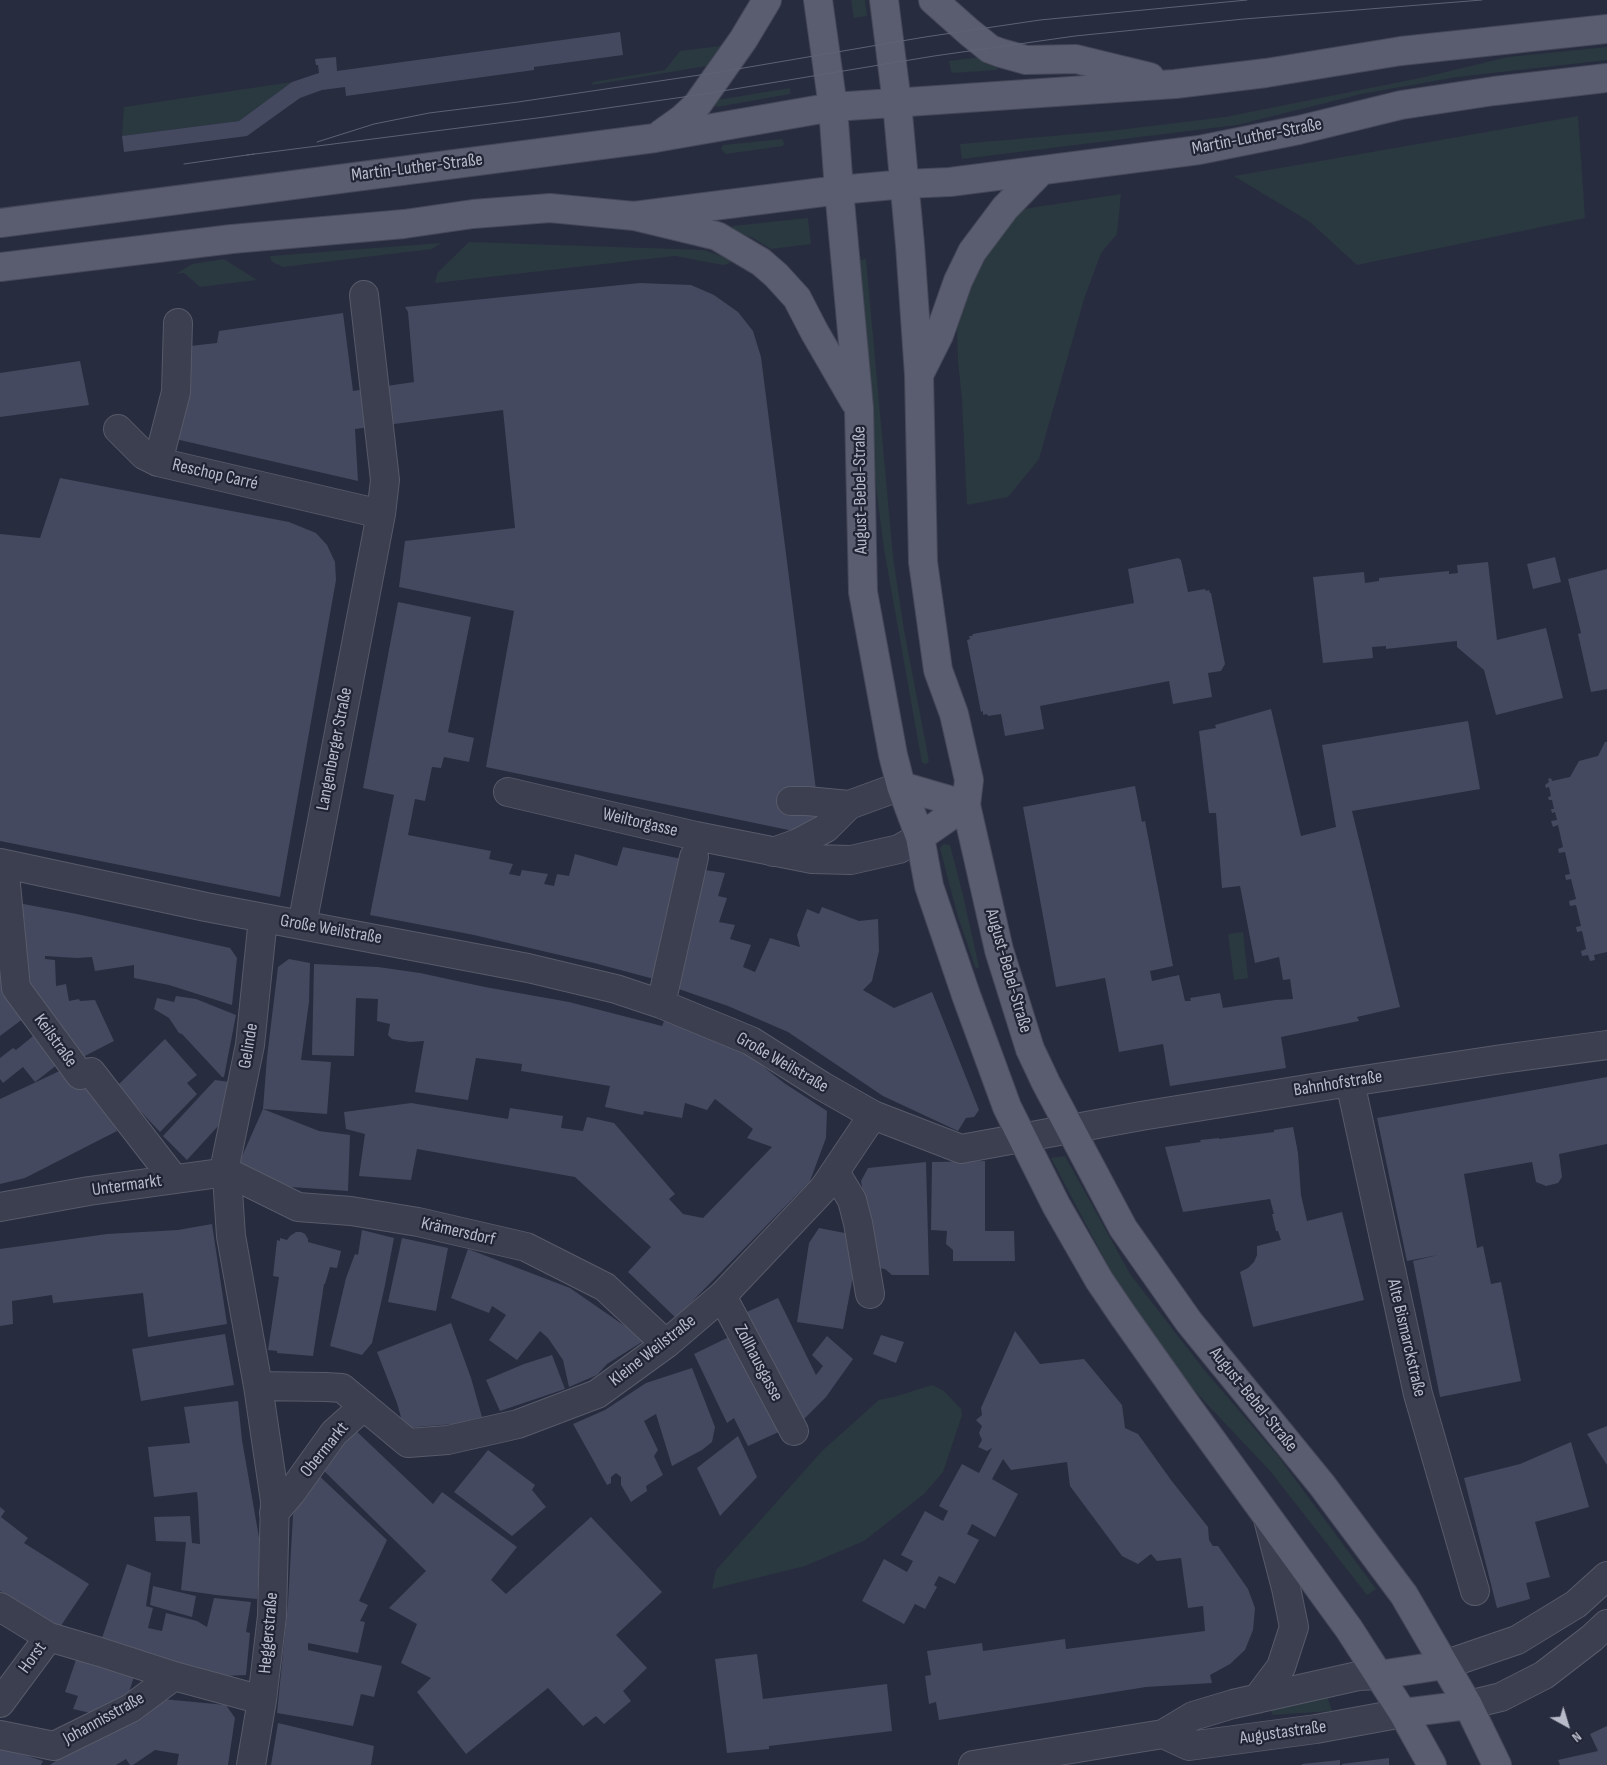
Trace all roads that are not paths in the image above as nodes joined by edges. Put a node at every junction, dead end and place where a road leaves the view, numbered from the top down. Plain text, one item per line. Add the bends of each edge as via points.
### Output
1 (767, 0) edge
2 (818, 0) edge
3 (884, 0) edge
4 (933, 0) edge
5 (1607, 29) edge
6 (1607, 78) edge
7 (1175, 84) junction
8 (897, 103) junction
9 (834, 107) junction
10 (655, 138) junction
11 (1042, 170) junction
12 (905, 184) junction
13 (839, 190) junction
14 (634, 216) junction
15 (0, 223) edge
16 (0, 267) edge
17 (364, 295) dead end
18 (178, 323) dead end
19 (919, 375) junction
20 (859, 408) junction
21 (118, 429) dead end
22 (158, 462) junction
23 (381, 514) junction
24 (901, 786) junction
25 (508, 792) dead end
26 (791, 801) dead end
27 (849, 805) junction
28 (966, 805) junction
29 (920, 837) junction
30 (773, 852) junction
31 (694, 857) dead end
32 (2, 864) edge
33 (264, 918) junction
34 (302, 925) junction
35 (661, 1004) junction
36 (1607, 1045) edge
37 (1350, 1082) junction
38 (873, 1115) junction
39 (1071, 1130) junction
40 (1021, 1138) junction
41 (227, 1172) junction
42 (835, 1172) junction
43 (174, 1179) junction
44 (0, 1201) edge
45 (28, 1202) junction
46 (0, 1208) edge
47 (0, 1223) edge
48 (870, 1294) dead end
49 (722, 1296) junction
50 (666, 1344) junction
51 (258, 1386) junction
52 (364, 1406) junction
53 (794, 1431) dead end
54 (274, 1507) junction
55 (1268, 1520) junction
56 (1607, 1576) edge
57 (1475, 1591) dead end
58 (1581, 1600) junction
59 (0, 1606) edge
60 (1606, 1628) edge
61 (49, 1637) junction
62 (1444, 1665) junction
63 (1379, 1674) junction
64 (174, 1676) junction
65 (1258, 1699) junction
66 (262, 1700) junction
67 (0, 1703) edge
68 (1468, 1705) junction
69 (1403, 1713) junction
70 (1164, 1734) junction
71 (0, 1735) edge
72 (251, 1765) edge
73 (973, 1765) edge
74 (1432, 1765) edge
75 (1497, 1765) edge

1 - 10 main road via 744,40 697,105
2 - 9 main road
3 - 8 main road
4 - 7 main road, Martin-Luther-Straße via 990,49 1001,53 1026,60 1076,59
5 - 7 main road, Martin-Luther-Straße via 1401,51
6 - 11 main road, Martin-Luther-Straße via 1401,106 1199,150
7 - 8 main road, Martin-Luther-Straße
8 - 9 main road, Martin-Luther-Straße
8 - 12 main road
9 - 10 main road, Martin-Luther-Straße
9 - 13 main road
10 - 15 main road, Martin-Luther-Straße
11 - 12 main road, Martin-Luther-Straße via 950,182
11 - 19 main road, August-Bebel-Straße via 1005,208 972,252 939,335
12 - 13 main road, Martin-Luther-Straße
12 - 19 main road, August-Bebel-Straße
13 - 14 main road, Martin-Luther-Straße
13 - 20 main road, August-Bebel-Straße
14 - 16 main road, Martin-Luther-Straße via 550,208 473,214
14 - 20 main road, Martin-Luther-Straße via 717,236 761,262 797,298
17 - 23 street via 385,480
18 - 22 street, Reschop Carré via 176,392
19 - 28 main road, August-Bebel-Straße via 923,562 938,670 954,714 968,780
20 - 24 main road, August-Bebel-Straße via 863,592
21 - 22 street via 144,455
22 - 23 street, Reschop Carré
23 - 34 street, Langenberger Straße
24 - 27 street
24 - 28 main road
24 - 29 main road, August-Bebel-Straße
25 - 30 street, Weiltorgasse
26 - 27 street
27 - 30 street via 826,828
28 - 29 main road
28 - 39 main road, August-Bebel-Straße via 999,950 1030,1049
29 - 30 street, Weiltorgasse via 899,849 850,860 812,859
29 - 40 main road, August-Bebel-Straße via 929,886 1007,1107
31 - 35 street
32 - 33 street, Große Weilstraße
32 - 43 street, Keilstraße via 16,988 80,1075 91,1072
33 - 34 street, Große Weilstraße
33 - 41 street, Gelinde via 250,1045 226,1161
34 - 35 street, Große Weilstraße via 528,968 616,989
35 - 38 street, Große Weilstraße via 751,1041
36 - 37 street, Bahnhofstraße
37 - 39 street, Bahnhofstraße
37 - 57 street, Alte Bismarckstraße via 1418,1394
38 - 40 street via 961,1149
38 - 42 street, Kleine Weilstraße
39 - 40 street
39 - 62 main road, August-Bebel-Straße via 1123,1228 1154,1273 1189,1322 1322,1485 1404,1595
40 - 55 main road, August-Bebel-Straße via 1112,1300
41 - 43 street, Untermarkt
41 - 50 street, Krämersdorf via 298,1207 412,1221 526,1247 605,1287
41 - 51 street, Obermarkt via 231,1236
42 - 48 street via 852,1200
42 - 49 street, Kleine Weilstraße via 824,1188
43 - 45 street, Untermarkt
44 - 45 street, Untermarkt
45 - 46 street, Untermarkt
45 - 47 street, Untermarkt
49 - 50 street, Kleine Weilstraße
49 - 53 street, Zollhausgasse
50 - 52 street, Kleine Weilstraße via 597,1394 518,1424 448,1440 408,1443
51 - 52 street, Obermarkt via 342,1388
51 - 54 street, Obermarkt
52 - 54 street, Obermarkt via 334,1433 291,1493
54 - 66 street, Heggerstraße via 272,1616
55 - 63 main road, August-Bebel-Straße
55 - 65 street, August-Bebel-Straße via 1294,1627 1281,1667
56 - 58 street
58 - 60 street
58 - 62 street via 1517,1640
59 - 61 street, Johannisstraße
60 - 68 street via 1544,1675 1500,1697
61 - 64 street, Johannisstraße
61 - 67 street, Horst
62 - 63 main road
62 - 68 main road, August-Bebel-Straße
63 - 65 street, Augustastraße
63 - 69 main road, August-Bebel-Straße
64 - 66 street, Johannisstraße
64 - 71 street, Johannisstraße via 131,1708 54,1746
65 - 70 street, Augustastraße via 1193,1716
66 - 72 street, Heggerstraße
68 - 69 main road
68 - 75 main road, August-Bebel-Straße
69 - 70 street, Augustastraße via 1316,1729 1189,1746
69 - 74 main road, August-Bebel-Straße
70 - 73 street, Augustastraße

